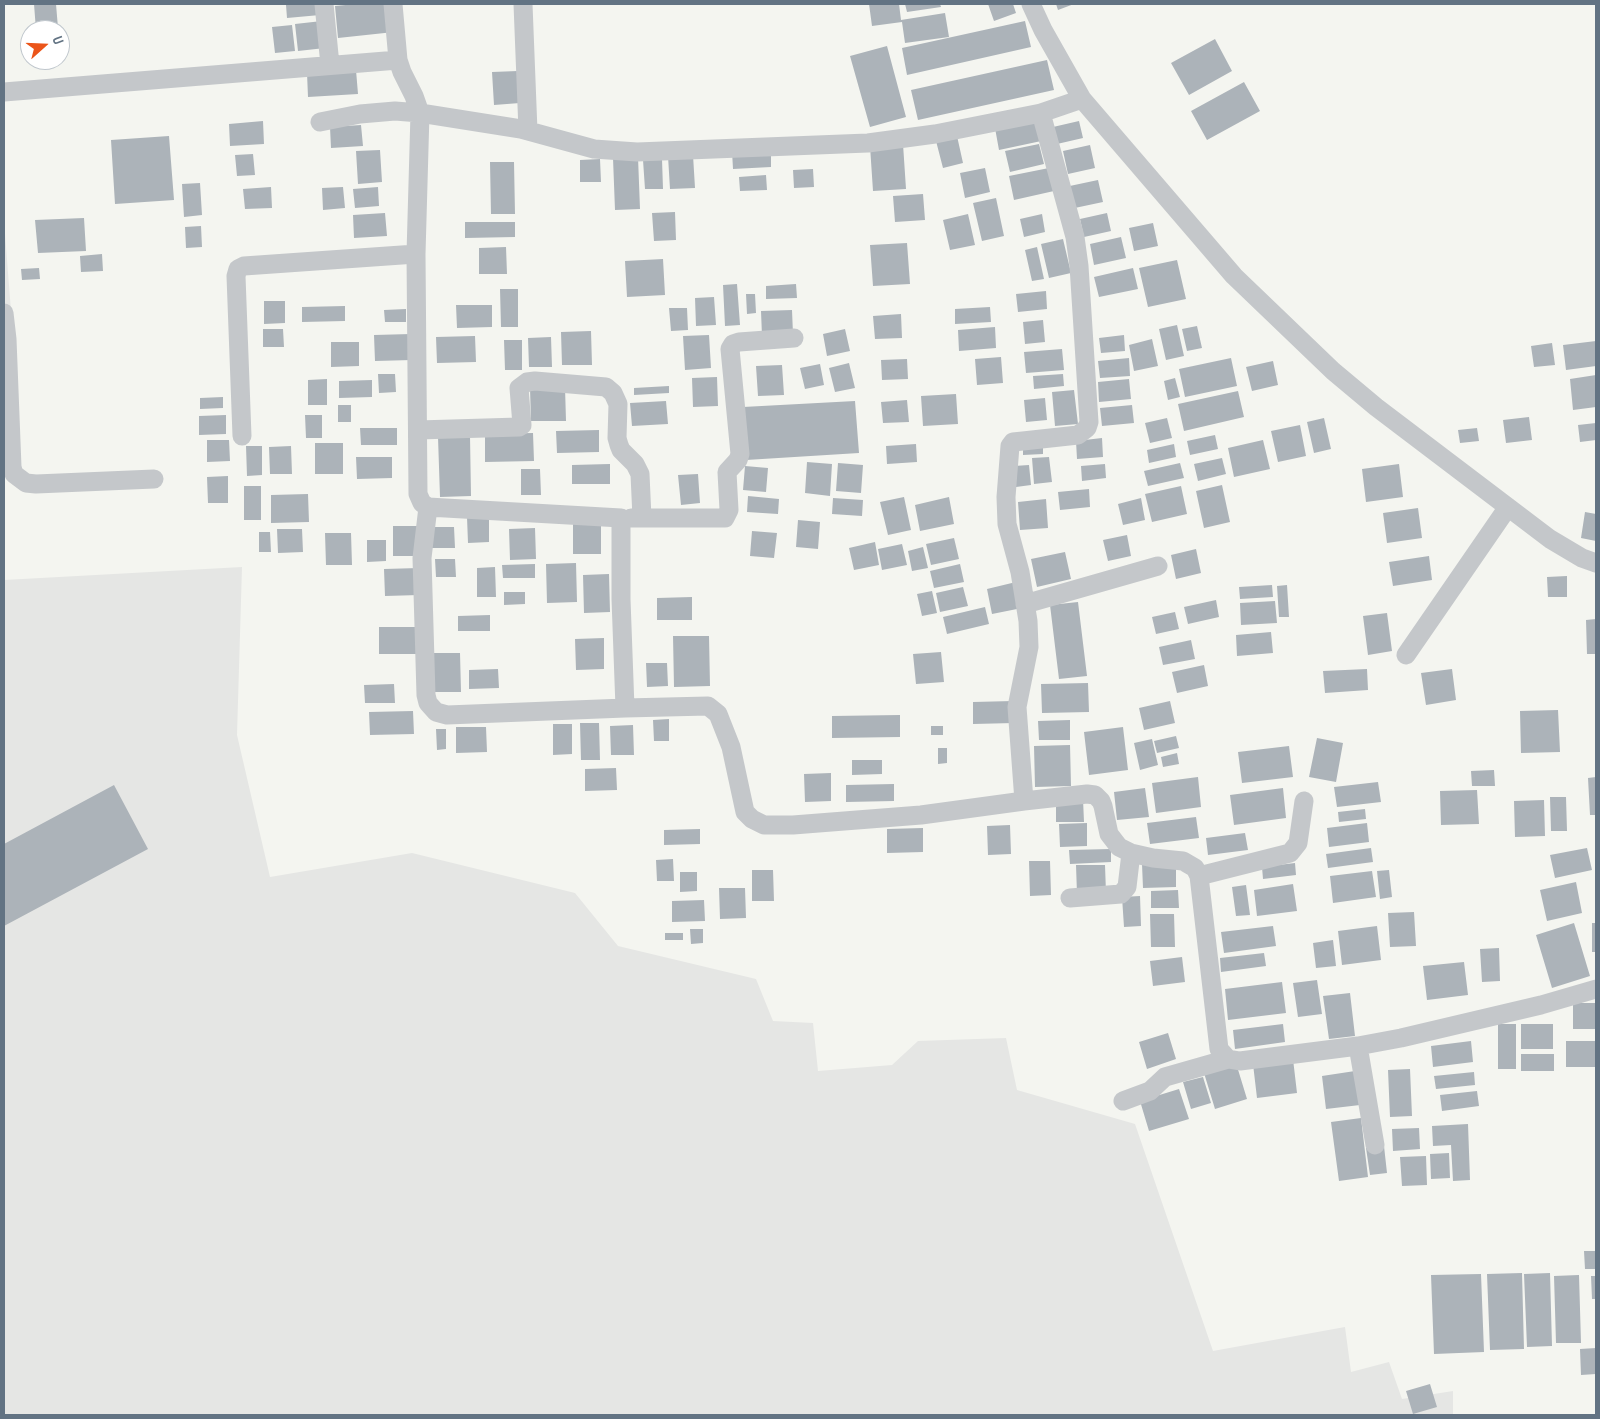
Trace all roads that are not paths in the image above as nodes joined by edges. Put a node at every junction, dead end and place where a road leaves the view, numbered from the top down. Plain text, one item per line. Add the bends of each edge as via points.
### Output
1 (324, 4) edge
2 (393, 4) edge
3 (522, 4) edge
4 (1031, 4) edge
5 (398, 60) junction
6 (330, 65) junction
7 (4, 92) edge
8 (1082, 99) junction
9 (420, 113) junction
10 (1041, 113) junction
11 (320, 122) dead end
12 (528, 131) junction
13 (416, 254) junction
14 (4, 313) edge
15 (794, 338) dead end
16 (418, 430) junction
17 (242, 436) dead end
18 (154, 478) dead end
19 (428, 507) junction
20 (1508, 507) junction
21 (621, 518) junction
22 (642, 518) junction
23 (1596, 563) edge
24 (1158, 566) dead end
25 (1025, 604) junction
26 (1406, 655) dead end
27 (624, 708) junction
28 (1024, 801) junction
29 (1304, 801) dead end
30 (1131, 854) junction
31 (1199, 876) junction
32 (1070, 898) dead end
33 (1596, 989) edge
34 (1358, 1046) junction
35 (1228, 1059) junction
36 (1124, 1101) dead end
37 (1375, 1145) dead end

1 - 6 street
2 - 5 street
3 - 12 street
4 - 8 street
5 - 6 street
5 - 9 street
6 - 7 street
8 - 10 street
8 - 20 street via 1234,276 1283,324 1376,407
9 - 11 street via 360,114
9 - 12 street
9 - 13 street
10 - 12 street via 935,134 868,143 637,152 594,148
10 - 25 street via 1075,237 1089,422 1078,435 1023,440 1010,446 1007,524
13 - 16 street
13 - 17 street via 238,269
14 - 18 street via 14,474 26,483 36,484
15 - 22 street via 739,342 730,349 740,454 727,472 729,510 725,518
16 - 19 street via 418,494
16 - 22 street via 518,427 522,425 520,388 527,382 606,387 618,404 619,445 640,474
19 - 21 street
19 - 27 street via 422,558 428,704 436,712 447,715
20 - 23 street via 1550,539
20 - 26 street
21 - 22 street
21 - 27 street
24 - 25 street
25 - 28 street via 1029,647 1017,707
27 - 28 street via 708,706 718,714 731,747 745,812 764,825 921,815
28 - 30 street via 1094,795 1103,806 1112,841
29 - 31 street via 1298,843 1290,853
30 - 31 street via 1183,861
30 - 32 street via 1127,887 1121,894
31 - 35 street via 1219,1049
33 - 34 street via 1429,1033
34 - 35 street via 1240,1061
34 - 37 street
35 - 36 street via 1165,1077 1150,1091

